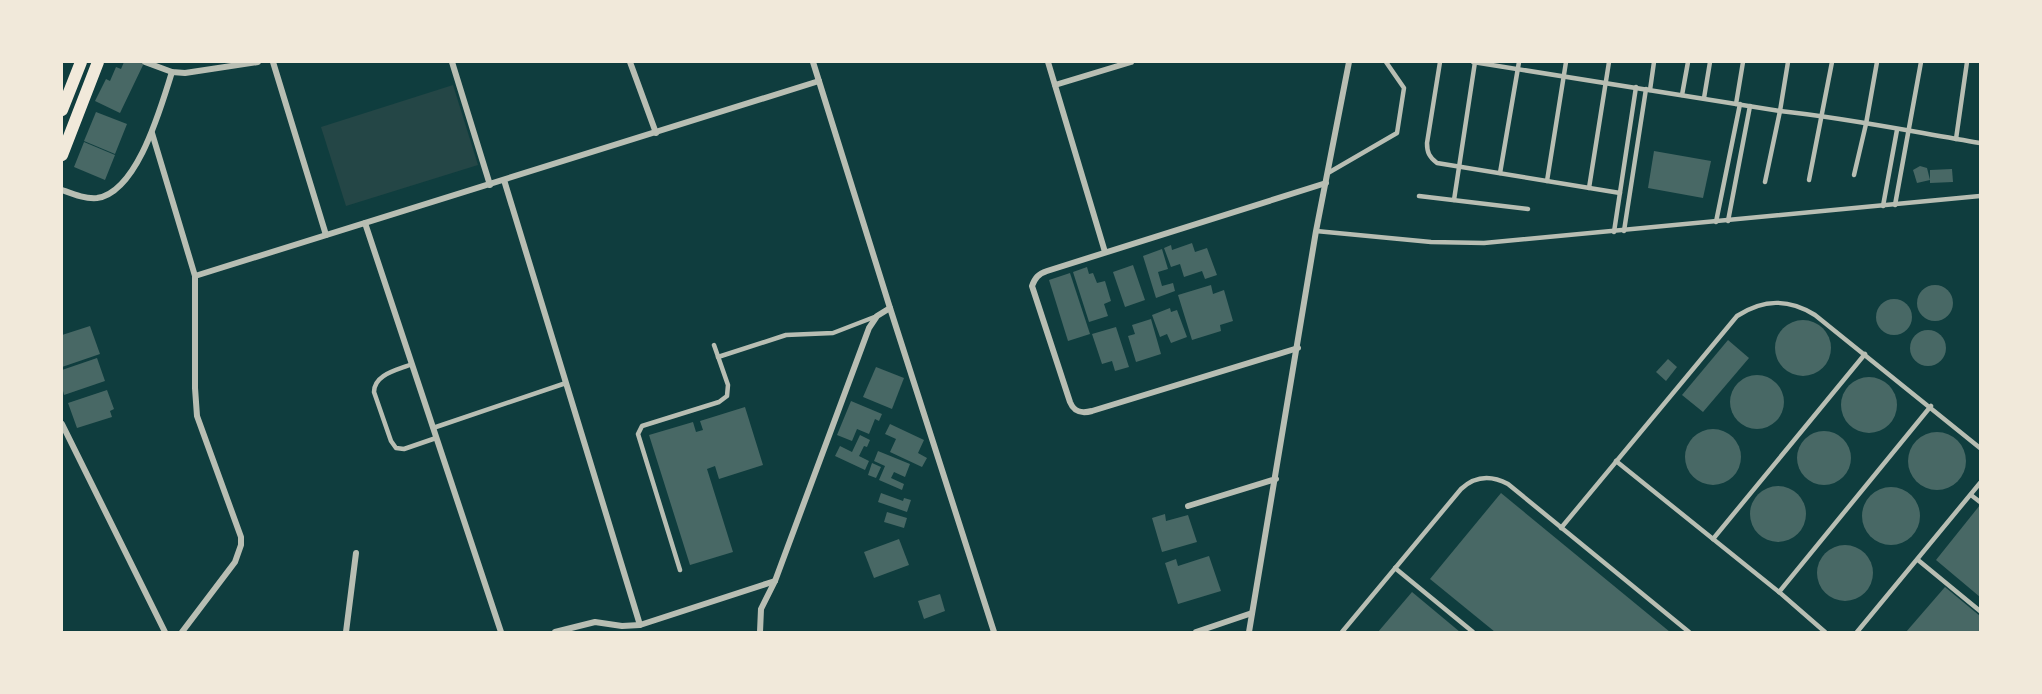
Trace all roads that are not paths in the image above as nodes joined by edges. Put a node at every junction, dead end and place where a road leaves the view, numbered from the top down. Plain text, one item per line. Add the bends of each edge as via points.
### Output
1 (81, 62) edge
2 (98, 62) edge
3 (145, 62) edge
4 (258, 62) edge
5 (273, 62) edge
6 (452, 62) edge
7 (630, 62) edge
8 (813, 62) edge
9 (1048, 62) edge
10 (1131, 62) edge
11 (1349, 62) edge
12 (1386, 62) edge
13 (1440, 62) edge
14 (1474, 62) edge
15 (1519, 62) edge
16 (1566, 62) edge
17 (1609, 62) edge
18 (1654, 62) edge
19 (1688, 62) edge
20 (1710, 62) edge
21 (1743, 62) edge
22 (1788, 62) edge
23 (1832, 62) edge
24 (1876, 62) edge
25 (1921, 62) edge
26 (1967, 62) edge
27 (1518, 69) junction
28 (172, 72) junction
29 (1564, 76) junction
30 (819, 81) junction
31 (1606, 83) junction
32 (1055, 85) junction
33 (1635, 87) junction
34 (1648, 90) junction
35 (1682, 95) junction
36 (1704, 98) junction
37 (1738, 104) junction
38 (1750, 106) junction
39 (62, 110) edge
40 (1780, 111) junction
41 (1823, 115) junction
42 (1866, 124) junction
43 (1897, 129) junction
44 (1908, 131) junction
45 (152, 133) junction
46 (656, 133) junction
47 (1956, 139) junction
48 (1980, 143) edge
49 (62, 155) edge
50 (1460, 167) junction
51 (1328, 172) junction
52 (1500, 173) junction
53 (1854, 175) dead end
54 (504, 180) junction
55 (1809, 180) dead end
56 (1547, 181) junction
57 (1765, 182) dead end
58 (1326, 183) junction
59 (490, 184) junction
60 (1589, 188) junction
61 (62, 190) edge
62 (1620, 193) junction
63 (1419, 196) dead end
64 (1980, 196) edge
65 (1454, 200) junction
66 (1895, 205) junction
67 (1883, 206) junction
68 (1528, 209) dead end
69 (1728, 221) junction
70 (1716, 222) junction
71 (365, 223) junction
72 (1316, 231) junction
73 (1624, 231) junction
74 (1614, 232) junction
75 (326, 235) junction
76 (1105, 252) junction
77 (195, 276) junction
78 (890, 308) junction
79 (877, 316) junction
80 (714, 345) dead end
81 (1298, 348) junction
82 (1865, 354) junction
83 (718, 357) junction
84 (412, 364) junction
85 (566, 383) junction
86 (1931, 406) junction
87 (62, 424) edge
88 (433, 428) junction
89 (436, 438) junction
90 (1980, 448) edge
91 (1616, 461) junction
92 (1276, 479) junction
93 (1980, 483) edge
94 (1971, 495) junction
95 (1980, 502) edge
96 (1188, 506) dead end
97 (1561, 528) junction
98 (1713, 539) junction
99 (356, 553) dead end
100 (1918, 560) junction
101 (1395, 568) junction
102 (680, 570) dead end
103 (775, 581) junction
104 (1779, 592) junction
105 (1980, 611) edge
106 (1252, 613) junction
107 (603, 622) junction
108 (640, 625) junction
109 (165, 633) edge
110 (182, 633) edge
111 (346, 633) edge
112 (501, 633) edge
113 (555, 633) edge
114 (606, 633) edge
115 (759, 633) edge
116 (994, 633) edge
117 (1196, 633) edge
118 (1249, 633) edge
119 (1342, 633) edge
120 (1473, 633) edge
121 (1689, 633) edge
122 (1825, 633) edge
123 (1857, 633) edge

1 - 39 main road
2 - 49 main road
3 - 28 street
4 - 28 street via 198,72
5 - 75 street
6 - 59 street
7 - 46 street
8 - 30 street
9 - 32 street
10 - 32 street
11 - 51 street
12 - 51 lane via 1404,88 1397,133
13 - 50 lane via 1427,151 1437,163
14 - 27 lane
14 - 50 lane
15 - 27 lane
16 - 29 lane
17 - 31 lane
18 - 34 lane
19 - 35 lane
20 - 36 lane
21 - 37 lane
22 - 40 lane
23 - 41 lane
24 - 42 lane
25 - 44 lane
26 - 47 lane
27 - 29 lane
27 - 52 lane
28 - 45 street
29 - 31 lane
29 - 56 lane
30 - 46 street
30 - 78 street
31 - 33 lane
31 - 60 lane
32 - 76 street
33 - 34 lane
33 - 62 lane
34 - 35 lane
34 - 73 lane
35 - 36 lane
36 - 37 lane
37 - 38 lane
37 - 70 lane
38 - 40 lane
38 - 69 lane
40 - 41 lane
40 - 57 lane
41 - 42 lane
41 - 55 lane
42 - 43 lane
42 - 53 lane
43 - 44 lane
43 - 67 lane
44 - 47 lane
44 - 66 lane
45 - 61 street via 118,189 96,198
45 - 77 street
46 - 54 street
47 - 48 lane
50 - 52 lane
50 - 65 lane
51 - 58 street
52 - 56 lane
54 - 59 street
54 - 85 street
56 - 60 lane
58 - 72 street
58 - 76 street
59 - 71 street
60 - 62 lane
62 - 74 lane
63 - 65 lane
64 - 66 lane
65 - 68 lane
66 - 67 lane
67 - 69 lane
69 - 70 lane
70 - 73 lane
71 - 75 street
71 - 84 street
72 - 74 lane via 1457,244
72 - 81 street
73 - 74 lane
75 - 77 street
76 - 81 street via 1040,274 1032,286 1072,408 1078,412
77 - 110 street via 198,416 241,545 235,562
78 - 79 street
78 - 116 street
79 - 83 lane via 833,333 780,337
79 - 103 street via 869,328
80 - 83 lane
81 - 92 street
82 - 86 lane
82 - 91 lane via 1803,307 1776,301 1749,308 1737,316
82 - 98 lane
83 - 102 lane via 729,390 724,400 642,426 638,434
84 - 88 street
84 - 89 lane via 378,379 374,392 396,447 404,449
85 - 88 lane
85 - 108 street
86 - 90 lane
86 - 104 lane
87 - 109 street
88 - 89 street
89 - 112 street
91 - 97 lane
91 - 98 lane
92 - 96 street
92 - 106 street
93 - 94 lane
94 - 95 lane
94 - 100 lane
97 - 101 lane via 1508,484 1480,478 1461,489
97 - 121 lane
98 - 104 lane
99 - 111 street
100 - 105 lane
100 - 123 lane
101 - 119 lane
101 - 120 lane
103 - 108 street
103 - 115 street via 761,609
104 - 122 lane
106 - 117 street
106 - 118 street
107 - 108 street
107 - 113 street
107 - 114 street

